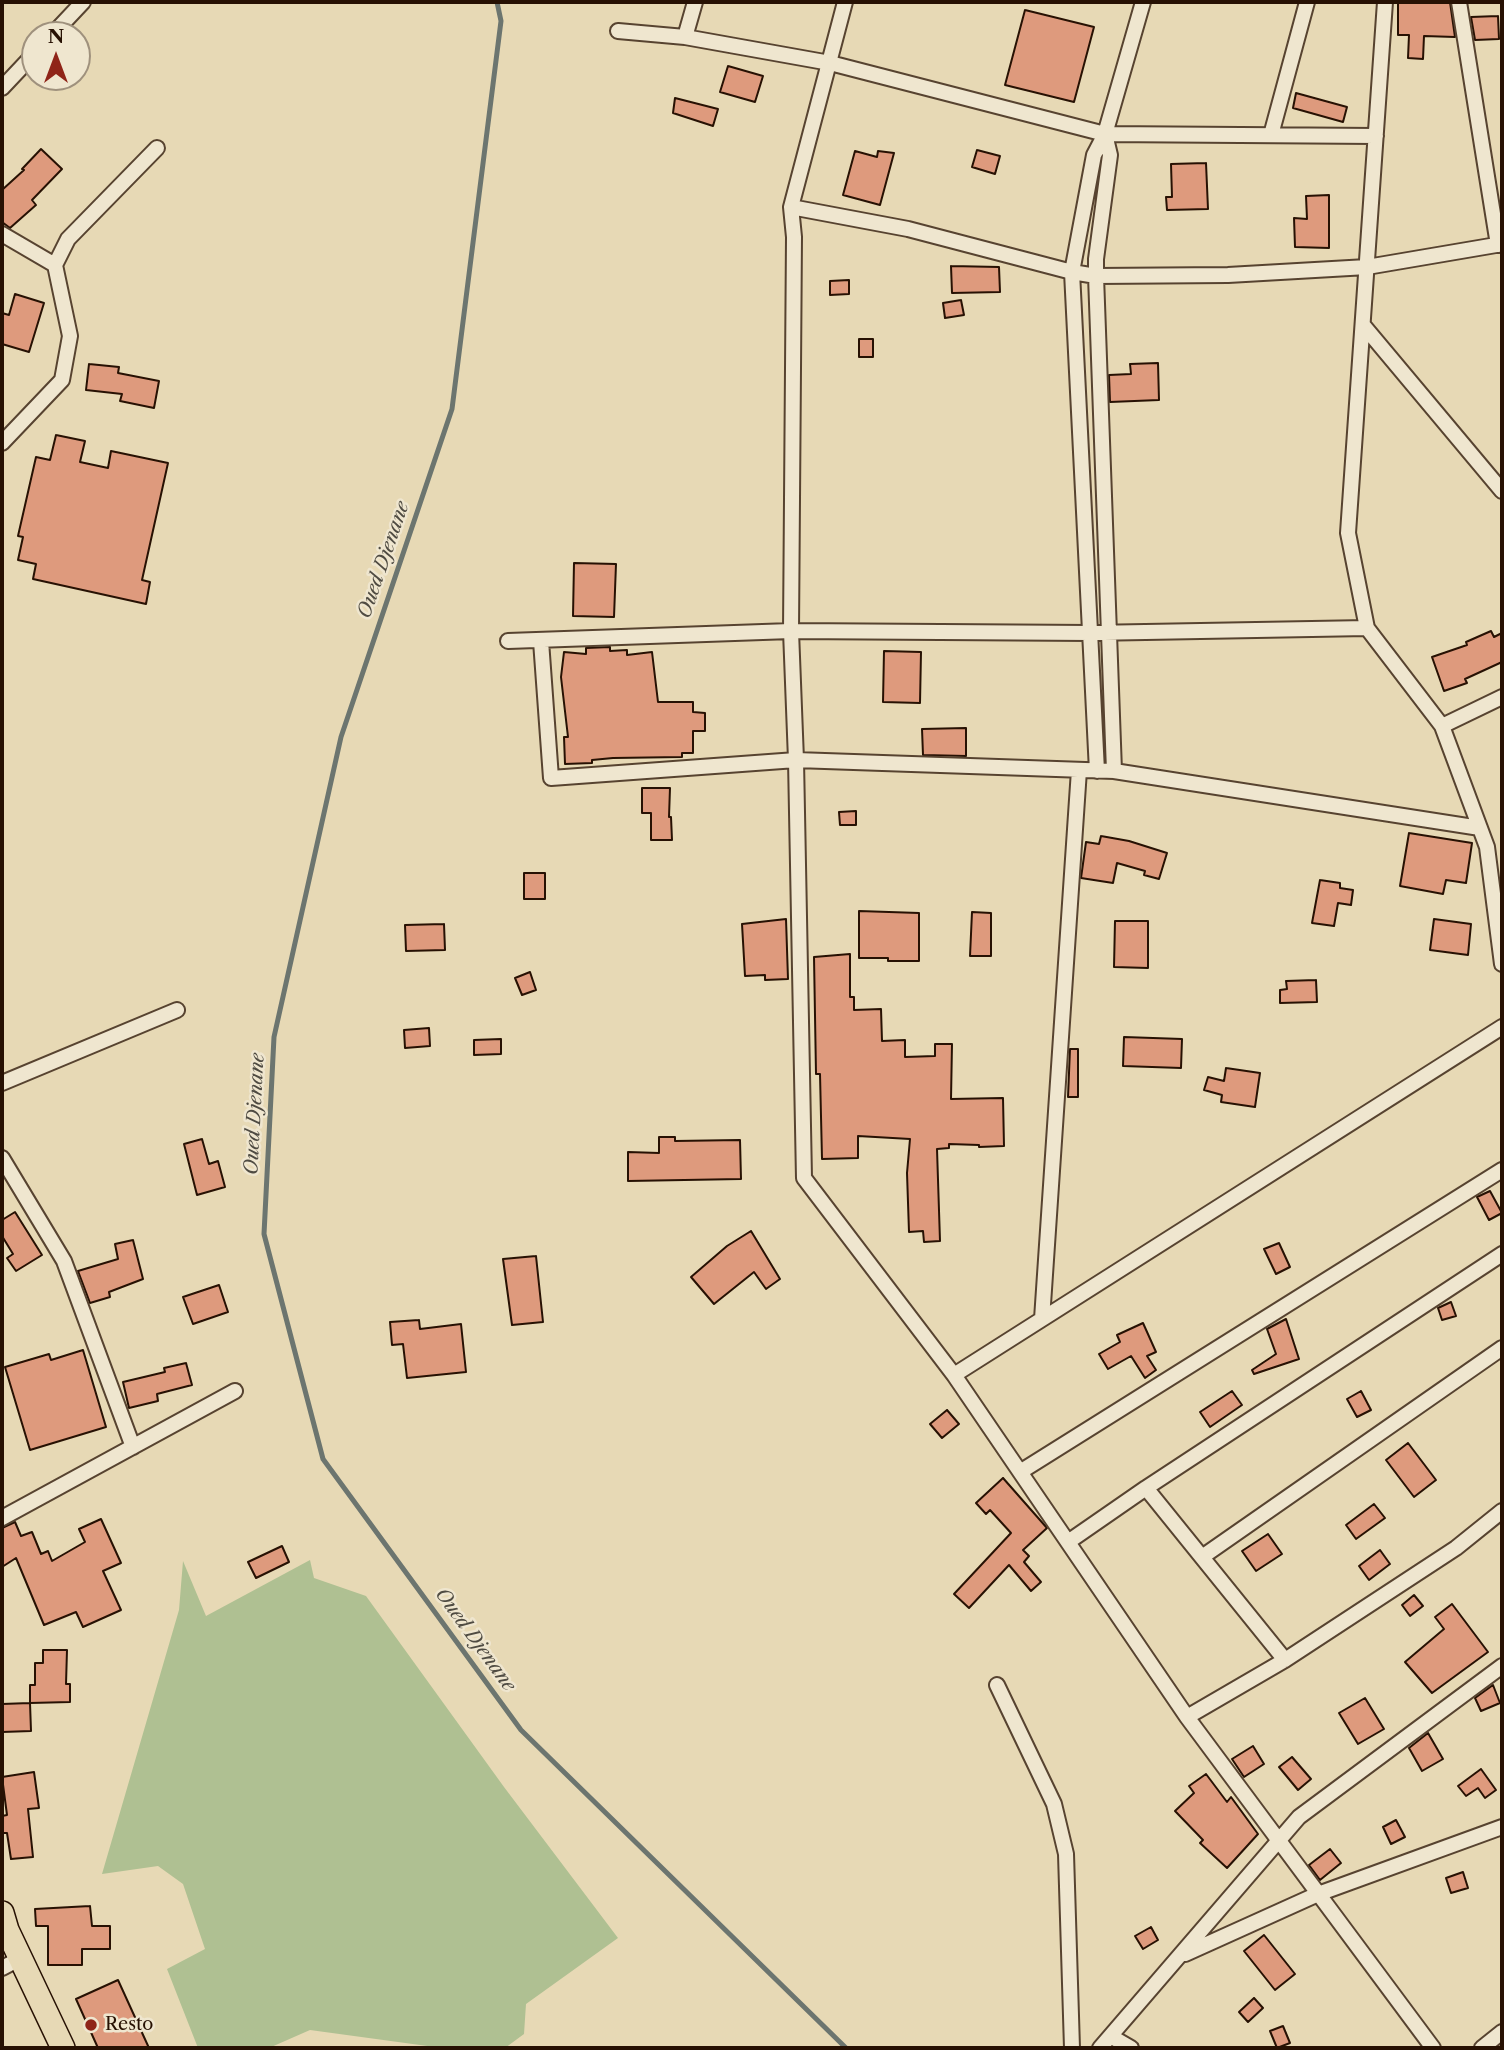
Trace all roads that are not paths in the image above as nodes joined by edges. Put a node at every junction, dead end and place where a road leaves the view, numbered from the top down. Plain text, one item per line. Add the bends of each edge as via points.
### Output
1 (82, 2) edge
2 (695, 2) edge
3 (845, 2) edge
4 (1143, 2) edge
5 (1307, 2) edge
6 (1385, 2) edge
7 (1459, 2) edge
8 (65, 21) edge
9 (618, 31) dead end
10 (685, 37) junction
11 (830, 63) junction
12 (21, 68) edge
13 (2, 88) edge
14 (1105, 134) junction
15 (1271, 135) junction
16 (1376, 136) junction
17 (157, 148) dead end
18 (791, 207) junction
19 (2, 234) edge
20 (1500, 244) edge
21 (55, 265) junction
22 (1367, 267) junction
23 (1072, 272) junction
24 (1096, 276) junction
25 (1363, 325) junction
26 (2, 443) edge
27 (1502, 491) edge
28 (1367, 628) junction
29 (791, 631) junction
30 (1090, 633) junction
31 (1109, 633) junction
32 (541, 640) junction
33 (508, 641) dead end
34 (1502, 697) edge
35 (1442, 726) junction
36 (796, 760) junction
37 (1079, 770) junction
38 (1097, 771) junction
39 (1114, 771) junction
40 (1480, 828) junction
41 (1502, 841) edge
42 (1487, 847) junction
43 (1502, 960) edge
44 (177, 1010) dead end
45 (1502, 1027) edge
46 (2, 1083) edge
47 (2, 1158) edge
48 (1502, 1170) edge
49 (1502, 1254) edge
50 (1042, 1319) junction
51 (1502, 1348) edge
52 (954, 1376) junction
53 (235, 1391) dead end
54 (133, 1447) junction
55 (1020, 1472) junction
56 (1146, 1488) junction
57 (1502, 1511) edge
58 (2, 1518) edge
59 (1068, 1542) junction
60 (1202, 1557) junction
61 (1285, 1660) junction
62 (1502, 1666) edge
63 (997, 1685) dead end
64 (1187, 1717) junction
65 (1502, 1827) edge
66 (1279, 1839) junction
67 (1318, 1894) junction
68 (2, 1913) edge
69 (1180, 1957) junction
70 (11, 1963) edge
71 (1502, 2032) edge
72 (1112, 2043) edge
73 (63, 2048) edge
74 (1072, 2048) edge
75 (1100, 2048) edge
76 (1131, 2048) edge
77 (1433, 2048) edge
78 (1482, 2048) edge

1 - 8 street
2 - 10 street
3 - 11 street
4 - 14 street
5 - 15 street
6 - 16 street
7 - 20 street
9 - 10 street
10 - 11 street
11 - 14 street
11 - 18 street
12 - 13 street
14 - 15 street
14 - 23 street via 1094,155
14 - 24 street via 1110,155
15 - 16 street
16 - 22 street
17 - 21 street via 68,239
18 - 23 street via 908,229
18 - 29 street
19 - 21 street
20 - 22 street
21 - 26 street via 70,337 62,380
22 - 24 street
22 - 25 street
23 - 24 street
23 - 30 street
24 - 31 street
25 - 27 street
25 - 28 street via 1348,533
28 - 31 street
28 - 35 street
29 - 30 street
29 - 32 street
29 - 36 street
30 - 31 street
30 - 38 street
31 - 39 street
32 - 33 street
32 - 36 street via 551,778
34 - 35 street
35 - 40 street
36 - 37 street
36 - 52 street via 804,1178
37 - 38 street
37 - 50 street
38 - 39 street
39 - 40 street
40 - 42 street
41 - 42 street
42 - 43 street
44 - 46 street
45 - 50 street
47 - 54 street via 64,1261
48 - 55 street
49 - 56 street
50 - 52 street
51 - 60 street
52 - 55 street
53 - 54 street
54 - 58 street
55 - 59 street
56 - 59 street
56 - 60 street
57 - 61 street via 1456,1548
59 - 64 street
60 - 61 street
61 - 64 street
62 - 66 street via 1299,1817
63 - 74 street via 1054,1804 1066,1854
64 - 66 street
65 - 67 street
66 - 67 street
66 - 69 street
67 - 69 street
67 - 77 street
68 - 70 main road
69 - 72 street
70 - 73 main road
71 - 78 street
72 - 75 street
72 - 76 street

